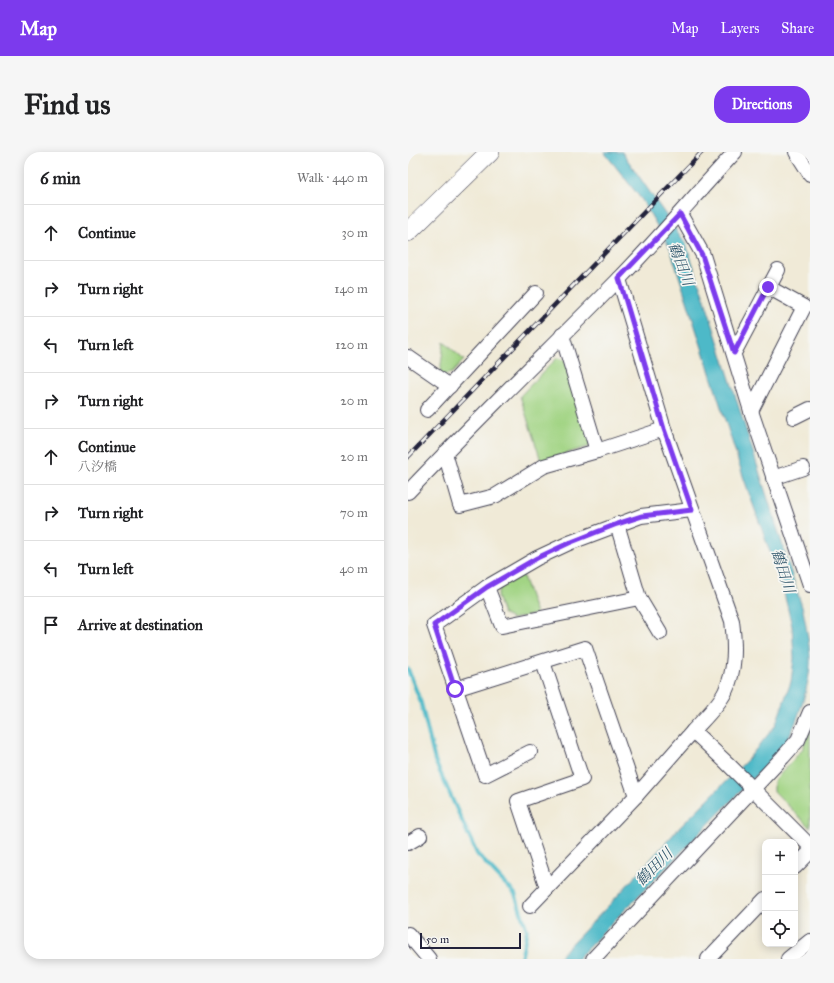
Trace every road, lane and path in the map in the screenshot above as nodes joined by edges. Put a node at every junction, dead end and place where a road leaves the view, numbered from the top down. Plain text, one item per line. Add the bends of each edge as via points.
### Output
1 (490, 152) edge
2 (736, 152) edge
3 (796, 152) edge
4 (810, 174) edge
5 (677, 217) junction
6 (408, 232) edge
7 (778, 270) dead end
8 (619, 278) junction
9 (768, 287) junction
10 (536, 293) dead end
11 (562, 335) junction
12 (734, 353) junction
13 (408, 357) edge
14 (450, 386) junction
15 (810, 409) edge
16 (427, 410) dead end
17 (751, 411) junction
18 (794, 417) dead end
19 (664, 429) junction
20 (597, 451) junction
21 (445, 453) junction
22 (803, 468) dead end
23 (773, 478) junction
24 (408, 492) edge
25 (692, 510) junction
26 (617, 524) junction
27 (806, 557) edge
28 (810, 585) edge
29 (487, 587) junction
30 (639, 598) junction
31 (660, 633) dead end
32 (543, 662) junction
33 (455, 689) junction
34 (810, 712) edge
35 (692, 731) junction
36 (530, 752) dead end
37 (752, 787) junction
38 (636, 796) junction
39 (810, 846) edge
40 (810, 852) edge
41 (798, 865) edge
42 (547, 888) junction
43 (762, 902) edge
44 (530, 906) dead end
45 (408, 934) edge
46 (810, 941) edge
47 (797, 956) edge
48 (429, 959) edge
49 (593, 959) edge
50 (708, 959) edge

1 - 6 main road
2 - 5 street
3 - 4 street
5 - 8 street
5 - 12 street via 702,255
7 - 9 street
8 - 11 street
8 - 19 street
9 - 12 street
9 - 17 street via 804,307
10 - 14 street
11 - 20 street
11 - 21 street
12 - 17 street
13 - 14 street
14 - 16 street
15 - 18 street
17 - 23 street
19 - 20 street
19 - 25 street
20 - 21 street via 544,466 495,496 460,505
21 - 24 street
22 - 23 street
23 - 27 street
25 - 26 street via 642,516
25 - 35 street via 732,622 735,644 732,669 724,693
26 - 29 street via 550,552
26 - 30 street
27 - 28 street
29 - 30 street via 502,626
29 - 33 street via 434,625
30 - 31 street
32 - 33 street
32 - 38 street via 585,648
32 - 42 street via 582,779 518,801
33 - 36 street via 485,775
34 - 37 street via 798,740
35 - 37 street
35 - 38 street
37 - 39 street
37 - 49 street
38 - 42 street
40 - 41 street
42 - 44 street
43 - 50 street
45 - 48 street
46 - 47 street

